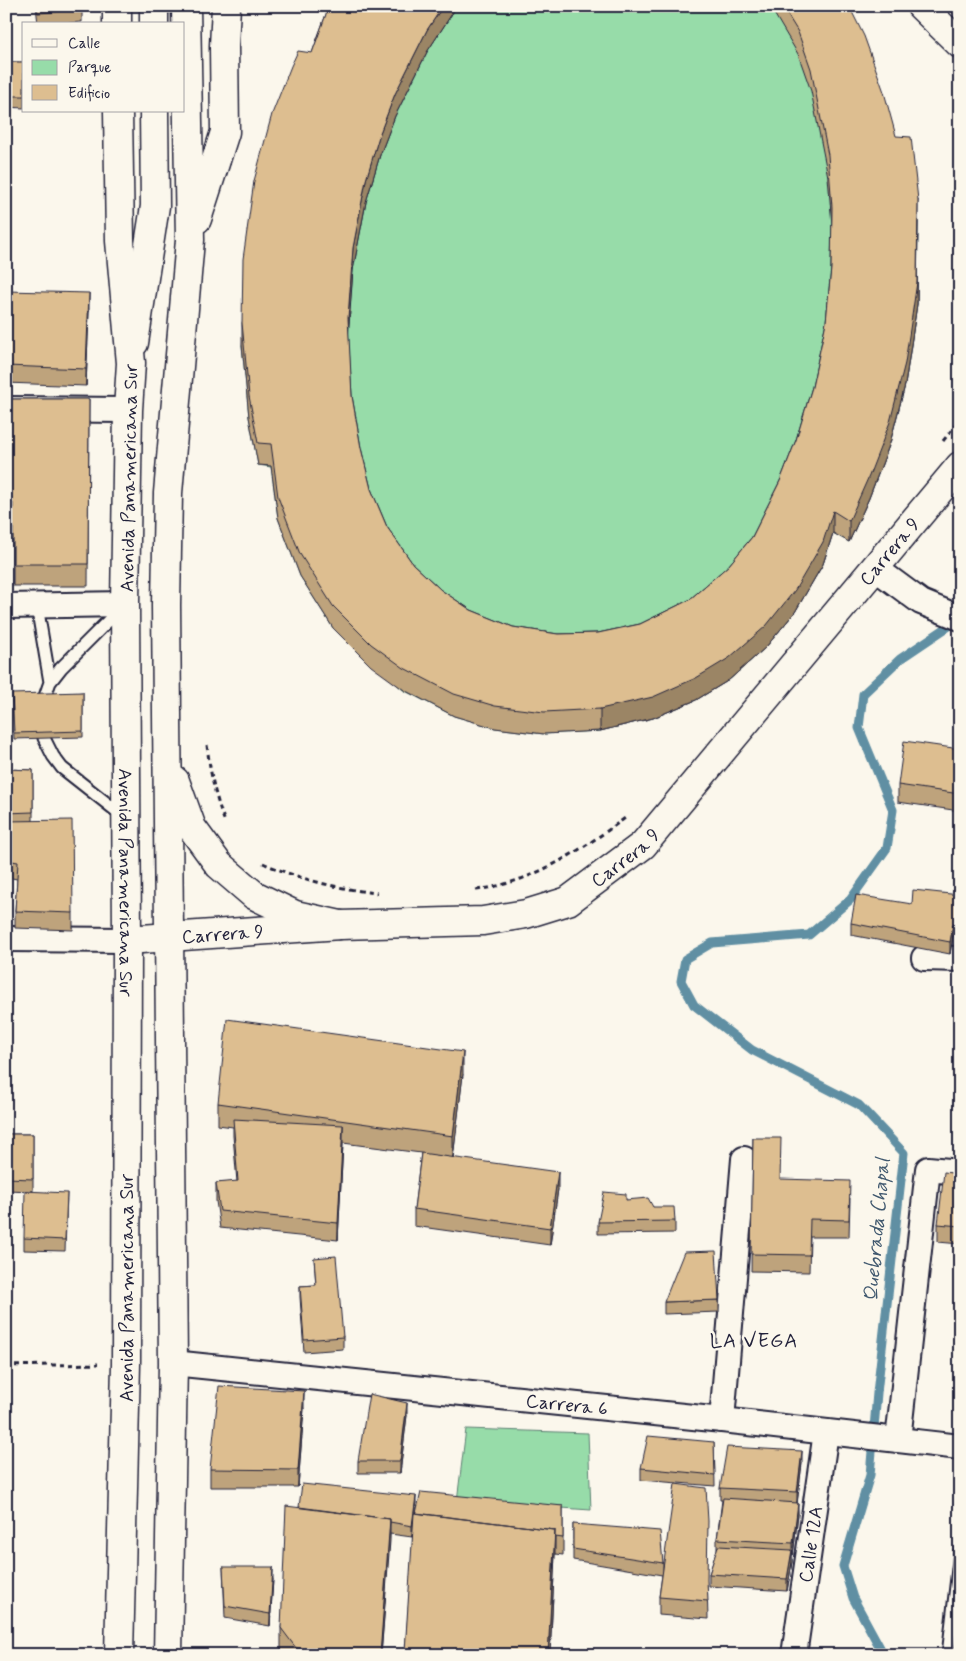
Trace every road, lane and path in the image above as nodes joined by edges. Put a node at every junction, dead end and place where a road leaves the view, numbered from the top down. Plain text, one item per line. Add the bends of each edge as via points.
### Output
1 (117, 6) edge
2 (154, 6) edge
3 (186, 6) edge
4 (226, 6) edge
5 (920, 6) edge
6 (936, 6) edge
7 (117, 22) edge
8 (154, 22) edge
9 (954, 38) edge
10 (118, 112) edge
11 (154, 112) edge
12 (190, 240) junction
13 (131, 363) junction
14 (6, 409) edge
15 (128, 410) junction
16 (960, 419) edge
17 (942, 443) dead end
18 (960, 466) edge
19 (875, 568) junction
20 (125, 604) junction
21 (6, 606) edge
22 (37, 606) junction
23 (960, 618) edge
24 (50, 682) junction
25 (44, 699) edge
26 (44, 738) edge
27 (168, 739) junction
28 (207, 745) dead end
29 (628, 815) dead end
30 (126, 818) junction
31 (226, 824) dead end
32 (263, 863) dead end
33 (472, 890) dead end
34 (380, 893) dead end
35 (340, 925) junction
36 (169, 938) junction
37 (6, 939) edge
38 (127, 940) junction
39 (924, 958) dead end
40 (960, 959) edge
41 (744, 1159) dead end
42 (960, 1172) edge
43 (173, 1363) junction
44 (126, 1364) junction
45 (6, 1366) edge
46 (722, 1420) junction
47 (837, 1433) junction
48 (890, 1439) junction
49 (960, 1447) edge
50 (960, 1551) edge
51 (119, 1655) edge
52 (168, 1655) edge
53 (794, 1655) edge
54 (948, 1655) edge

1 - 7 main road
2 - 8 main road
3 - 12 main road
4 - 12 main road via 225,132
5 - 9 main road
6 - 9 main road
10 - 13 main road, Avenida Panamericana Sur via 120,241
11 - 13 main road via 154,206
12 - 27 main road via 168,493
13 - 15 main road, Avenida Panamericana Sur
14 - 15 street
15 - 20 main road, Avenida Panamericana Sur
16 - 17 path
18 - 19 main road, Carrera 9
19 - 23 street via 921,602
19 - 35 main road, Carrera 9 via 643,845 568,901 526,914 483,920
20 - 22 street
20 - 24 lane
20 - 30 main road, Avenida Panamericana Sur
21 - 22 street
22 - 24 lane
24 - 25 lane
26 - 30 lane via 62,768
27 - 35 main road via 176,785 192,828 218,865 254,895 295,915
27 - 36 main road
28 - 31 path via 212,779
29 - 33 path via 542,872 514,882
30 - 38 main road, Avenida Panamericana Sur
32 - 34 path via 328,884
35 - 36 main road, Carrera 9
36 - 38 main road, Carrera 9
36 - 43 main road
37 - 38 street
38 - 44 main road, Avenida Panamericana Sur
39 - 40 street
41 - 46 street
42 - 48 street via 928,1169
43 - 46 street, Carrera 6
43 - 52 main road
44 - 45 path
44 - 51 main road, Avenida Panamericana Sur
46 - 47 street, Carrera 6
47 - 48 street, Carrera 6
47 - 53 street, Calle 12A
48 - 49 street, Carrera 6
50 - 54 lane

